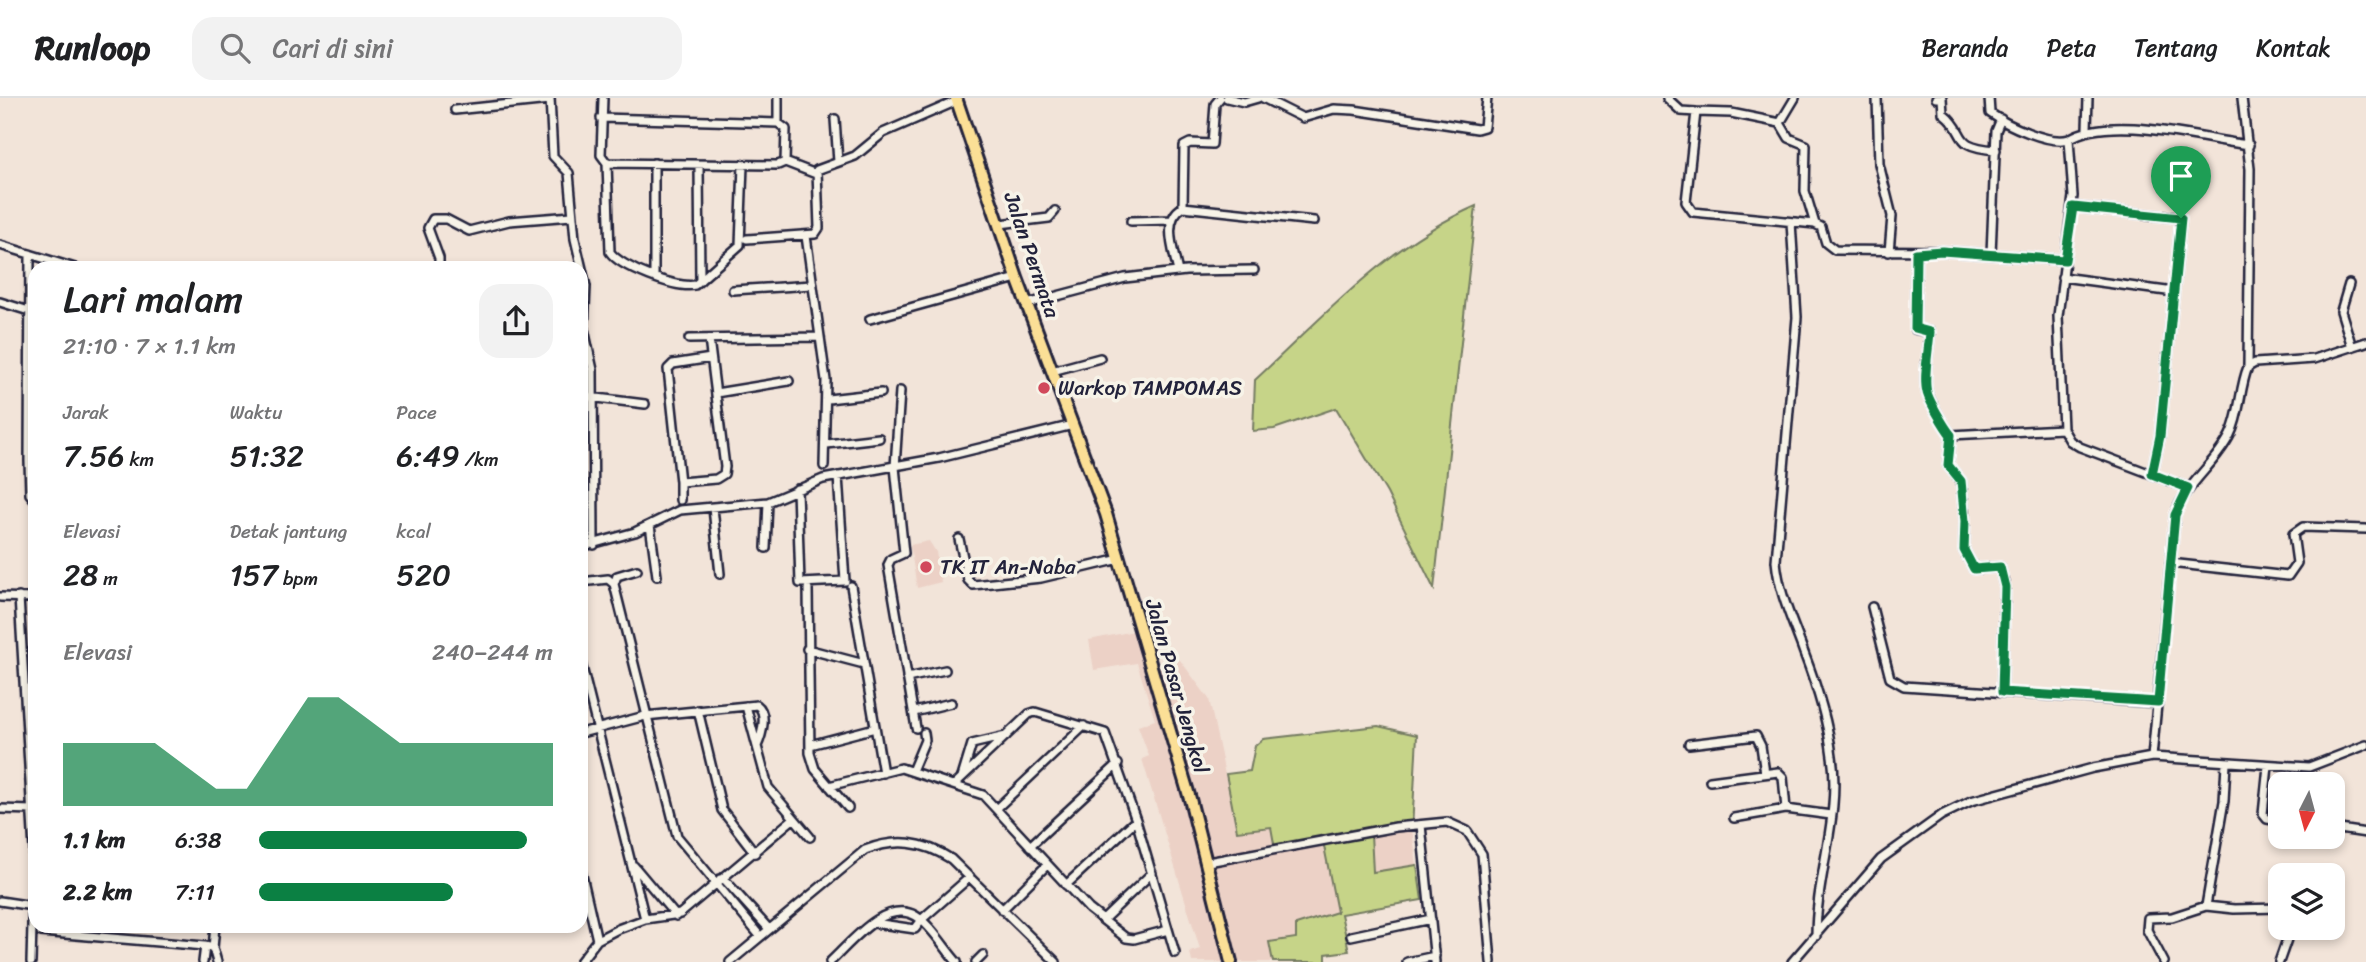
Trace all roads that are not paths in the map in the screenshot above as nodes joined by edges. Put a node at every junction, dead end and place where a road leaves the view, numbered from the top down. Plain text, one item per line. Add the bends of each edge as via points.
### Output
1 (603, 98) edge
2 (778, 98) edge
3 (1220, 98) edge
4 (1227, 98) edge
5 (1261, 98) edge
6 (1487, 98) edge
7 (1667, 98) edge
8 (1795, 98) edge
9 (1877, 98) edge
10 (1936, 98) edge
11 (1989, 98) edge
12 (2088, 98) edge
13 (2242, 98) edge
14 (550, 99) edge
15 (956, 100) edge
16 (455, 110) dead end
17 (1696, 112) junction
18 (601, 118) junction
19 (835, 119) dead end
20 (2001, 120) junction
21 (1780, 122) junction
22 (778, 123) junction
23 (2087, 129) junction
24 (2069, 139) junction
25 (2249, 145) junction
26 (1996, 150) junction
27 (785, 162) junction
28 (838, 162) junction
29 (607, 163) junction
30 (654, 163) junction
31 (699, 164) junction
32 (743, 165) junction
33 (816, 174) junction
34 (1183, 207) junction
35 (2073, 207) junction
36 (1055, 211) dead end
37 (572, 216) junction
38 (1131, 220) dead end
39 (1171, 220) junction
40 (1314, 221) dead end
41 (1791, 222) junction
42 (1000, 224) junction
43 (1815, 224) junction
44 (806, 236) junction
45 (747, 239) dead end
46 (0, 245) edge
47 (1889, 252) junction
48 (1916, 253) junction
49 (30, 254) junction
50 (1992, 254) junction
51 (2065, 260) junction
52 (30, 261) edge
53 (52, 261) edge
54 (439, 261) edge
55 (581, 261) edge
56 (1254, 270) dead end
57 (1178, 272) junction
58 (654, 277) junction
59 (2063, 277) junction
60 (1017, 278) junction
61 (700, 281) junction
62 (2349, 284) dead end
63 (812, 285) junction
64 (733, 289) dead end
65 (2174, 292) junction
66 (0, 302) edge
67 (1027, 304) junction
68 (28, 311) edge
69 (870, 319) dead end
70 (819, 337) junction
71 (689, 339) dead end
72 (709, 339) junction
73 (2366, 341) edge
74 (588, 347) edge
75 (2352, 347) junction
76 (711, 358) junction
77 (1100, 358) dead end
78 (2248, 367) junction
79 (1052, 371) junction
80 (789, 381) dead end
81 (900, 391) dead end
82 (716, 393) junction
83 (881, 393) dead end
84 (588, 397) edge
85 (593, 398) junction
86 (828, 399) junction
87 (645, 404) dead end
88 (1073, 425) junction
89 (2063, 429) junction
90 (1951, 435) junction
91 (879, 438) dead end
92 (827, 444) junction
93 (824, 466) dead end
94 (895, 467) junction
95 (2152, 474) junction
96 (838, 477) junction
97 (680, 482) junction
98 (2188, 488) junction
99 (797, 489) junction
100 (680, 500) dead end
101 (768, 502) junction
102 (713, 508) junction
103 (650, 525) junction
104 (2366, 529) edge
105 (959, 539) dead end
106 (594, 545) junction
107 (588, 546) edge
108 (766, 548) dead end
109 (1120, 559) junction
110 (2170, 563) junction
111 (637, 570) dead end
112 (720, 574) dead end
113 (657, 576) dead end
114 (588, 581) edge
115 (614, 584) junction
116 (851, 586) dead end
117 (808, 589) dead end
118 (0, 597) edge
119 (19, 597) junction
120 (28, 598) edge
121 (1872, 607) dead end
122 (807, 649) junction
123 (864, 664) junction
124 (945, 670) dead end
125 (907, 678) junction
126 (588, 690) edge
127 (2002, 692) junction
128 (2158, 702) junction
129 (951, 703) dead end
130 (746, 706) junction
131 (698, 710) junction
132 (914, 712) junction
133 (645, 716) junction
134 (1084, 726) junction
135 (916, 728) dead end
136 (598, 729) junction
137 (875, 729) junction
138 (588, 731) edge
139 (924, 733) dead end
140 (28, 734) edge
141 (1006, 736) junction
142 (1689, 744) dead end
143 (810, 745) junction
144 (757, 746) junction
145 (2366, 746) edge
146 (2152, 757) junction
147 (2226, 763) junction
148 (1118, 764) junction
149 (2268, 766) junction
150 (912, 771) junction
151 (883, 773) junction
152 (1765, 773) junction
153 (962, 778) junction
154 (1710, 781) dead end
155 (954, 785) junction
156 (829, 786) junction
157 (848, 808) dead end
158 (0, 809) edge
159 (996, 809) junction
160 (1786, 809) junction
161 (28, 810) edge
162 (1831, 815) junction
163 (1734, 818) dead end
164 (793, 819) junction
165 (2268, 819) edge
166 (1136, 820) junction
167 (1421, 825) junction
168 (2345, 830) edge
169 (2366, 833) edge
170 (810, 837) dead end
171 (1030, 846) junction
172 (755, 853) junction
173 (1208, 862) junction
174 (631, 863) junction
175 (1047, 865) junction
176 (1152, 873) junction
177 (712, 877) junction
178 (970, 877) junction
179 (724, 879) junction
180 (1066, 885) junction
181 (716, 886) junction
182 (0, 901) edge
183 (588, 901) edge
184 (28, 905) edge
185 (2206, 906) junction
186 (2268, 908) edge
187 (1002, 910) junction
188 (676, 916) junction
189 (645, 919) junction
190 (1431, 919) junction
191 (921, 920) junction
192 (1103, 920) junction
193 (874, 923) junction
194 (769, 929) junction
195 (1168, 930) junction
196 (32, 933) edge
197 (52, 933) edge
198 (213, 933) edge
199 (760, 936) junction
200 (1351, 936) dead end
201 (1816, 936) junction
202 (597, 940) junction
203 (2287, 940) edge
204 (209, 947) junction
205 (1175, 953) dead end
206 (983, 955) dead end
207 (1435, 959) edge
208 (31, 962) edge
209 (203, 962) edge
210 (217, 962) edge
211 (580, 962) edge
212 (730, 962) edge
213 (830, 962) edge
214 (957, 962) edge
215 (975, 962) edge
216 (1056, 962) edge
217 (1231, 962) edge
218 (1407, 962) edge
219 (1491, 962) edge
220 (1792, 962) edge
221 (2164, 962) edge
222 (2279, 962) edge

1 - 18 street
2 - 22 street
3 - 34 street via 1215,104 1212,144 1184,146
4 - 5 street via 1244,102
5 - 6 street via 1303,118 1341,109 1477,129 1485,127
7 - 17 street via 1681,111
8 - 21 street
9 - 47 street via 1879,164 1892,216
10 - 26 street via 1942,98 1943,113 1955,122 1959,138 1973,148
11 - 20 street via 1990,113
12 - 23 street
13 - 25 street
14 - 16 street
14 - 37 street via 553,156 569,173
15 - 28 street via 883,133 855,156
15 - 42 main road, Jalan Permata
17 - 21 street
17 - 41 street via 1689,209 1697,214
18 - 22 street
18 - 29 street via 600,155
19 - 28 street
20 - 24 street via 2051,142
20 - 26 street
21 - 43 street via 1789,138 1806,145 1805,191
22 - 27 street via 786,129
23 - 24 street
23 - 25 street via 2131,129
24 - 35 street
25 - 78 street
26 - 50 street
27 - 32 street
27 - 33 street
28 - 33 street via 821,167
29 - 30 street
29 - 58 street via 610,251
30 - 31 street
30 - 58 street
31 - 32 street
31 - 61 street
32 - 61 street via 742,242
33 - 44 street via 819,228
34 - 39 street
34 - 40 street
35 - 51 street
35 - 65 street via 2181,218
36 - 42 street via 1049,218
37 - 54 street via 509,221 469,231 446,219 433,219 428,230
37 - 55 street
38 - 39 street
39 - 57 street
41 - 43 street
41 - 162 street via 1797,317 1776,561 1778,584 1805,655 1832,754
42 - 60 main road, Jalan Permata
43 - 47 street via 1835,250
44 - 45 street
44 - 63 street
46 - 49 street
47 - 48 street
48 - 50 street
48 - 90 street via 1915,328 1930,332 1927,393
49 - 52 street
49 - 53 street
50 - 51 street
51 - 59 street
56 - 57 street
57 - 67 street via 1125,278
58 - 61 street via 689,286
59 - 65 street
59 - 89 street via 2057,316
60 - 67 main road, Jalan Permata
60 - 69 street
62 - 75 street via 2341,311
63 - 64 street
63 - 70 street
65 - 95 street
66 - 68 street
67 - 79 main road, Jalan Permata
70 - 72 street
70 - 86 street
71 - 72 street
72 - 76 street
73 - 75 street
74 - 85 street
75 - 78 street via 2314,359
76 - 82 street
76 - 97 street via 673,364 668,369
77 - 79 street
78 - 98 street via 2230,437
79 - 88 main road, Jalan Permata
80 - 82 street
81 - 94 street
82 - 97 street via 724,474
83 - 86 street
84 - 85 street
85 - 87 street
85 - 106 street
86 - 92 street
88 - 94 street
88 - 109 main road, Jalan Pasar Jengkol
89 - 90 street
89 - 95 street via 2080,447
90 - 127 street via 1948,465 1961,481 1964,550 1974,569 2000,567 2005,587
91 - 92 street
92 - 93 street
94 - 96 street
94 - 125 street via 904,553 888,565
95 - 98 street
96 - 99 street
96 - 99 street via 845,581 800,583
97 - 100 street
98 - 110 street via 2175,515
99 - 101 street
101 - 102 street
101 - 108 street
102 - 103 street via 680,510
102 - 112 street
103 - 106 street
103 - 113 street
104 - 110 street via 2303,527 2293,534 2297,564 2288,576
105 - 109 street via 973,585 1041,578
106 - 107 street
109 - 173 main road, Jalan Pasar Jengkol
110 - 128 street
111 - 115 street via 617,576
114 - 115 street via 608,579
115 - 133 street
116 - 123 street
117 - 122 street
118 - 119 street
119 - 120 street
119 - 140 street
121 - 127 street via 1890,678 1896,683 1913,688
122 - 123 street
122 - 143 street
123 - 137 street
124 - 125 street
125 - 132 street
126 - 136 street
127 - 128 street
128 - 146 street
129 - 132 street
130 - 131 street
130 - 144 street
130 - 144 street via 762,708
131 - 133 street
131 - 172 street via 722,810
132 - 135 street
133 - 136 street
133 - 177 street via 677,836
134 - 141 street via 1035,712
134 - 148 street via 1105,733
134 - 159 street
136 - 138 street
136 - 174 street
137 - 143 street
137 - 151 street
139 - 150 street
141 - 153 street
141 - 153 street via 972,744
142 - 152 street via 1756,736
143 - 156 street via 815,769
144 - 164 street via 768,787
145 - 149 street via 2309,767
146 - 147 street
146 - 201 street via 2093,768 1960,806 1881,859
147 - 149 street
147 - 185 street
148 - 166 street
148 - 171 street
149 - 165 street via 2263,814
150 - 151 street via 901,768
150 - 155 street
151 - 156 street
152 - 154 street
152 - 160 street via 1782,775
153 - 155 street
155 - 159 street via 983,795
156 - 157 street
158 - 161 street
159 - 171 street
160 - 162 street
160 - 163 street
162 - 201 street via 1818,888
164 - 170 street
164 - 172 street
166 - 176 street
166 - 180 street
167 - 173 street
167 - 190 street
167 - 219 street via 1458,825 1479,845
168 - 169 street
171 - 175 street
172 - 179 street
173 - 217 main road, Jalan Pasar Jengkol
174 - 188 street
174 - 189 street
175 - 180 street
175 - 187 street
176 - 192 street
176 - 195 street
177 - 179 street
177 - 181 street
178 - 187 street
178 - 191 street
178 - 194 street via 933,848 886,842 865,850
179 - 181 street
179 - 194 street
180 - 192 street
181 - 188 street
181 - 199 street
182 - 184 street
183 - 202 street
185 - 186 street
185 - 221 street via 2172,917 2148,918 2147,930
187 - 216 street
188 - 189 street
189 - 202 street
190 - 200 street
190 - 207 street
191 - 193 street via 902,911
191 - 193 street via 915,929
191 - 214 street
192 - 195 street via 1126,938
193 - 213 street
194 - 199 street
195 - 205 street
196 - 208 street
197 - 204 street
198 - 204 street
199 - 212 street
201 - 220 street
202 - 211 street
203 - 222 street
204 - 209 street
204 - 210 street
206 - 215 street
207 - 218 street

